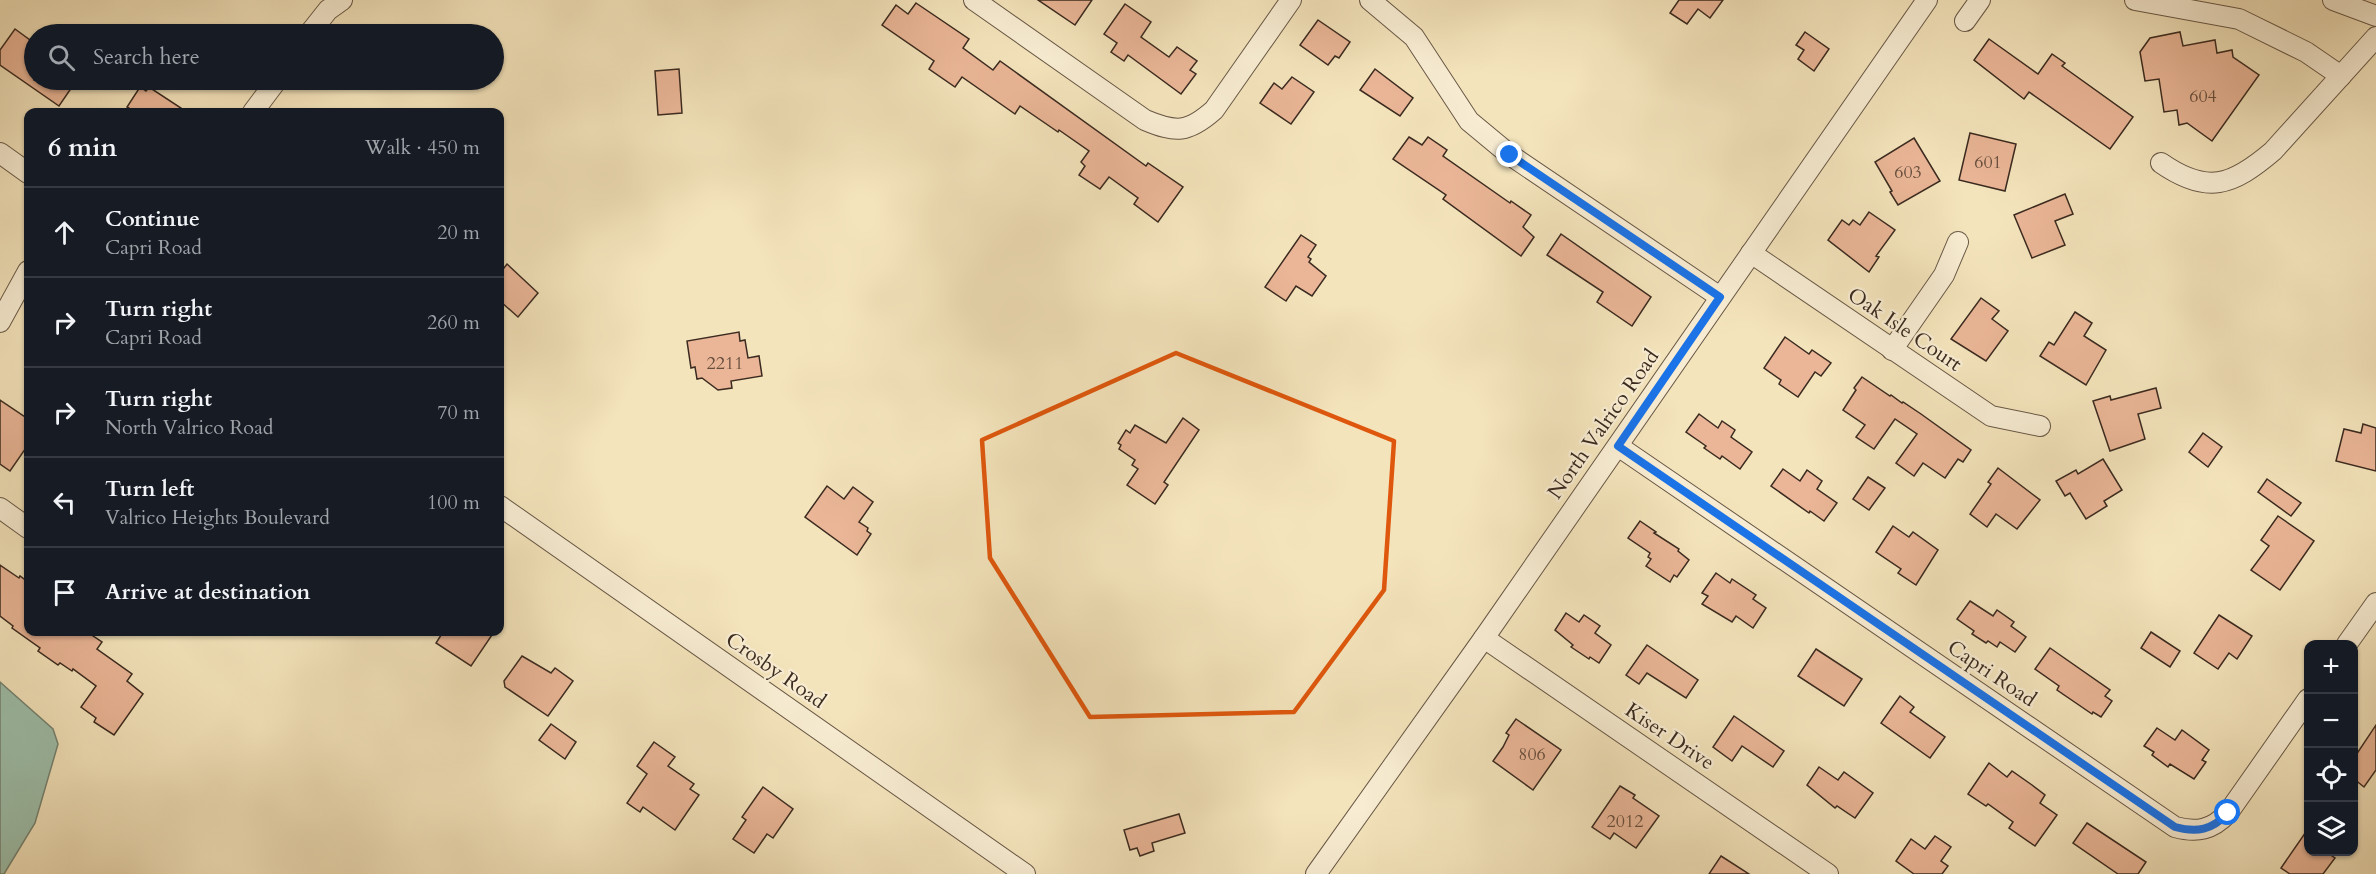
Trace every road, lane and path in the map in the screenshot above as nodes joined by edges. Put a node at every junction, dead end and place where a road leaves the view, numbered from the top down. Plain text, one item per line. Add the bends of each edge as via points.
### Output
1 (342, 0) edge
2 (974, 0) edge
3 (1291, 0) edge
4 (1370, 0) edge
5 (1927, 0) edge
6 (1980, 0) edge
7 (2135, 0) edge
8 (2333, 0) edge
9 (2376, 16) edge
10 (1965, 21) dead end
11 (317, 24) edge
12 (2376, 37) edge
13 (2341, 76) junction
14 (270, 90) edge
15 (256, 108) edge
16 (0, 153) edge
17 (2160, 163) dead end
18 (24, 170) edge
19 (1958, 242) dead end
20 (1751, 253) junction
21 (24, 278) edge
22 (1720, 297) junction
23 (0, 322) edge
24 (1892, 350) junction
25 (2040, 426) dead end
26 (1618, 446) junction
27 (0, 508) edge
28 (504, 509) edge
29 (24, 525) edge
30 (2376, 603) edge
31 (1484, 638) junction
32 (2350, 640) edge
33 (2304, 705) edge
34 (1025, 874) edge
35 (1316, 874) edge
36 (1828, 874) edge

1 - 11 street
2 - 3 street via 1145,120 1166,129 1187,129 1214,110
4 - 22 street via 1414,37 1469,121 1510,155
5 - 20 street, North Valrico Road
6 - 10 street
7 - 13 street via 2239,19 2306,52
8 - 9 street
12 - 13 street
13 - 17 street via 2273,151 2254,168 2234,178 2196,182
14 - 15 street
16 - 18 street
19 - 24 street via 1944,275
20 - 22 street, North Valrico Road
20 - 24 street, Oak Isle Court
21 - 23 street
22 - 26 street, North Valrico Road
24 - 25 street, Oak Isle Court via 1991,416
26 - 31 street, North Valrico Road
26 - 33 street, Capri Road via 2175,827 2192,832 2219,823
27 - 29 street
28 - 34 street, Crosby Road
30 - 32 street
31 - 35 street, North Valrico Road
31 - 36 street, Kiser Drive

